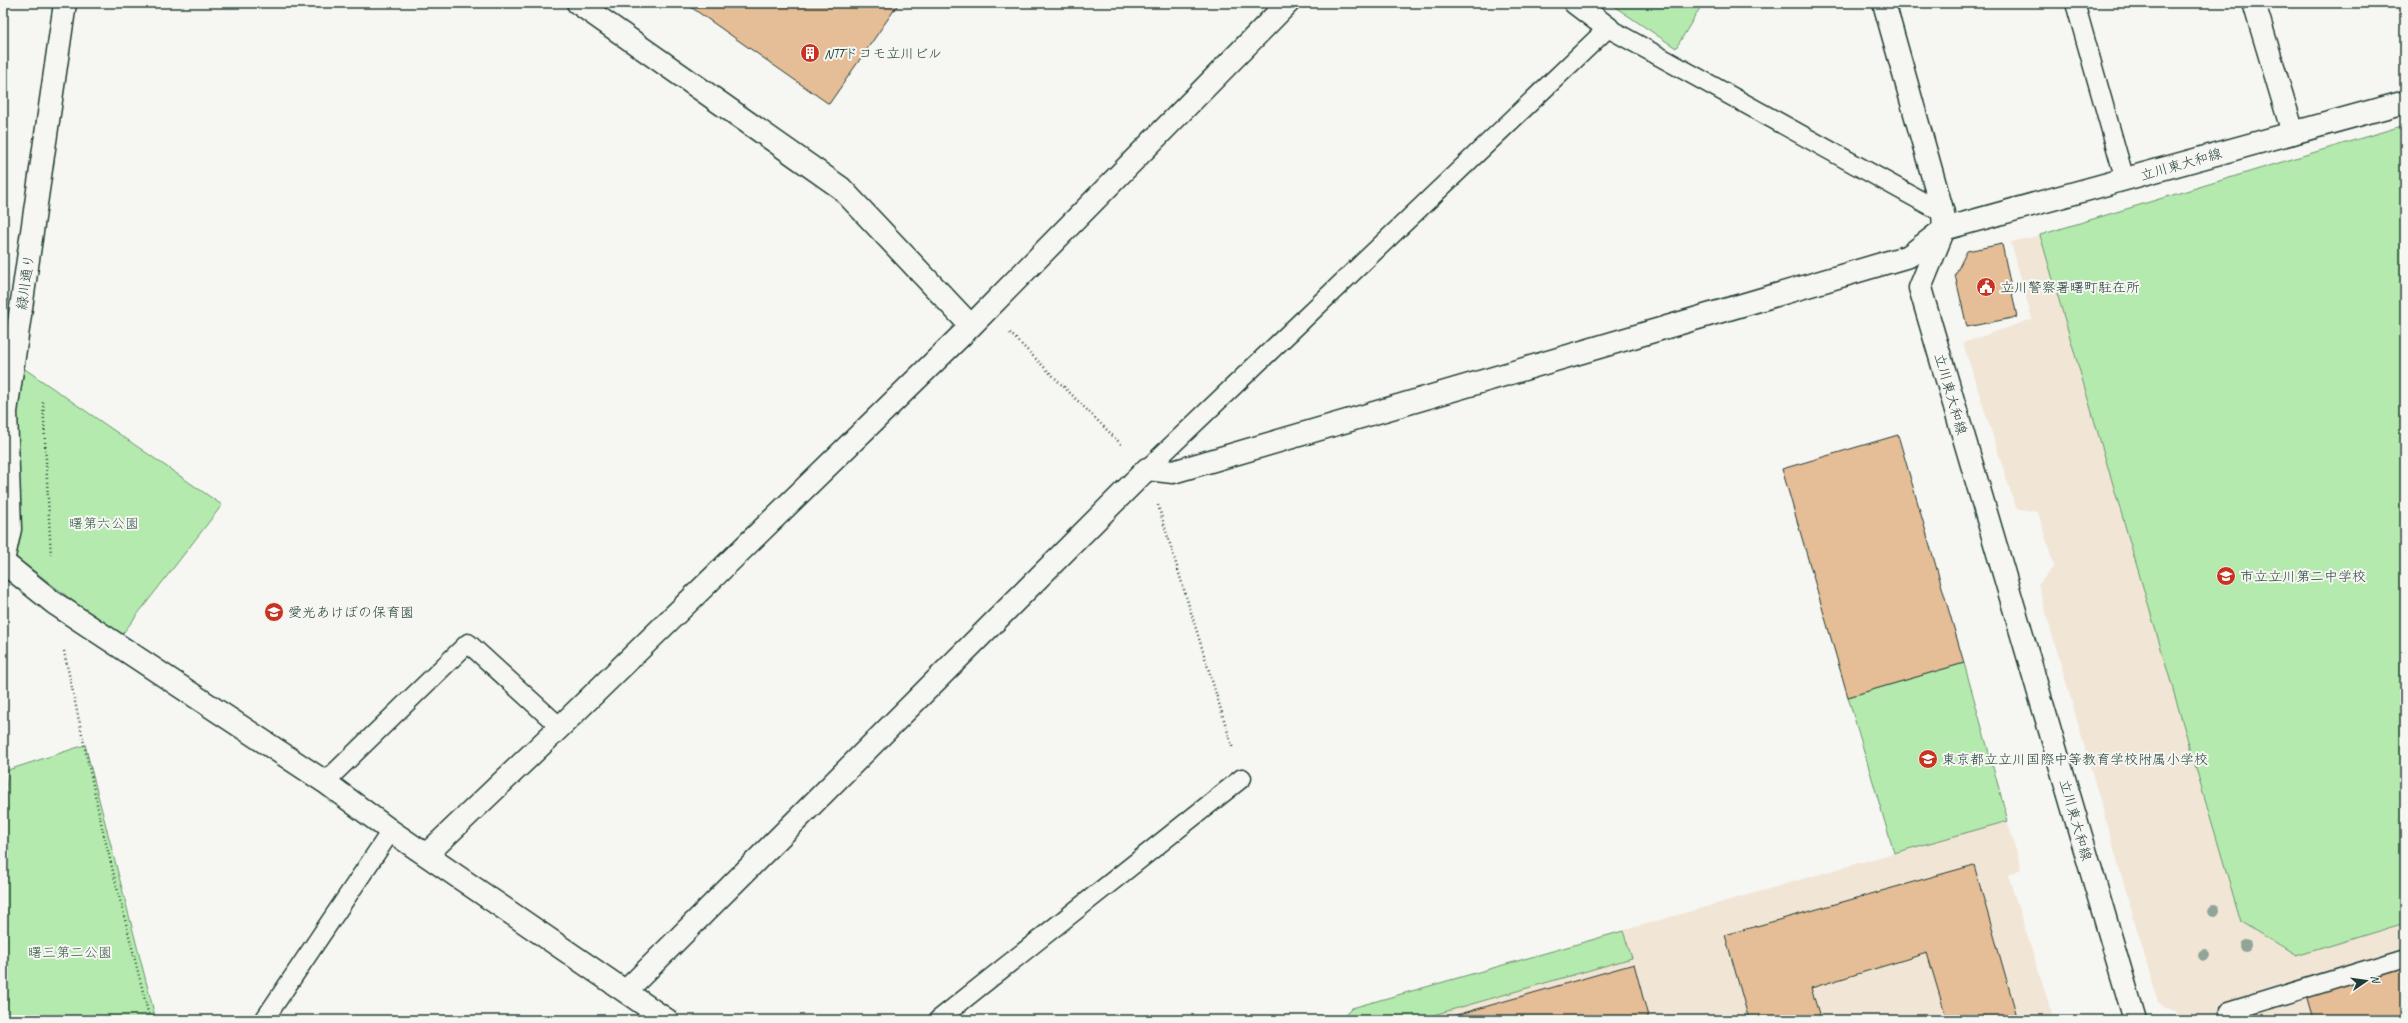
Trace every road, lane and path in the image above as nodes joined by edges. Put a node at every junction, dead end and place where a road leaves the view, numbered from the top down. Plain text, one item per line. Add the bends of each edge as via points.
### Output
1 (65, 3) edge
2 (578, 3) edge
3 (1288, 3) edge
4 (1575, 3) edge
5 (1884, 3) edge
6 (2075, 3) edge
7 (2254, 3) edge
8 (1608, 28) junction
9 (2405, 102) edge
10 (2293, 133) junction
11 (2125, 180) junction
12 (1943, 221) junction
13 (986, 310) junction
14 (971, 326) junction
15 (44, 395) dead end
16 (5, 446) edge
17 (1147, 470) junction
18 (3, 562) edge
19 (48, 599) junction
20 (560, 727) junction
21 (1242, 778) joint
22 (325, 782) junction
23 (391, 831) junction
24 (427, 854) junction
25 (2405, 958) edge
26 (626, 991) junction
27 (2228, 1012) dead end
28 (150, 1020) edge
29 (264, 1020) edge
30 (667, 1020) edge
31 (938, 1020) edge
32 (2135, 1020) edge

1 - 16 street, 緑川通り via 6,412
2 - 14 street via 841,188
3 - 13 street
4 - 8 street
5 - 12 street
6 - 11 lane
7 - 10 street
8 - 12 lane
8 - 17 lane
9 - 10 street, 立川東大和線
10 - 11 street, 立川東大和線
11 - 12 street, 立川東大和線
12 - 17 street via 1909,256 1174,472
12 - 32 street, 立川東大和線 via 1920,288
13 - 14 street
13 - 17 path
14 - 20 street
15 - 19 path via 52,572
16 - 18 street, 緑川通り via 10,529
17 - 21 path
17 - 26 street
18 - 19 street
19 - 22 street
19 - 28 path
20 - 22 lane via 468,643
20 - 24 street
21 - 31 lane
22 - 23 street
23 - 24 street
23 - 29 lane
24 - 26 street
25 - 27 lane
26 - 30 street

